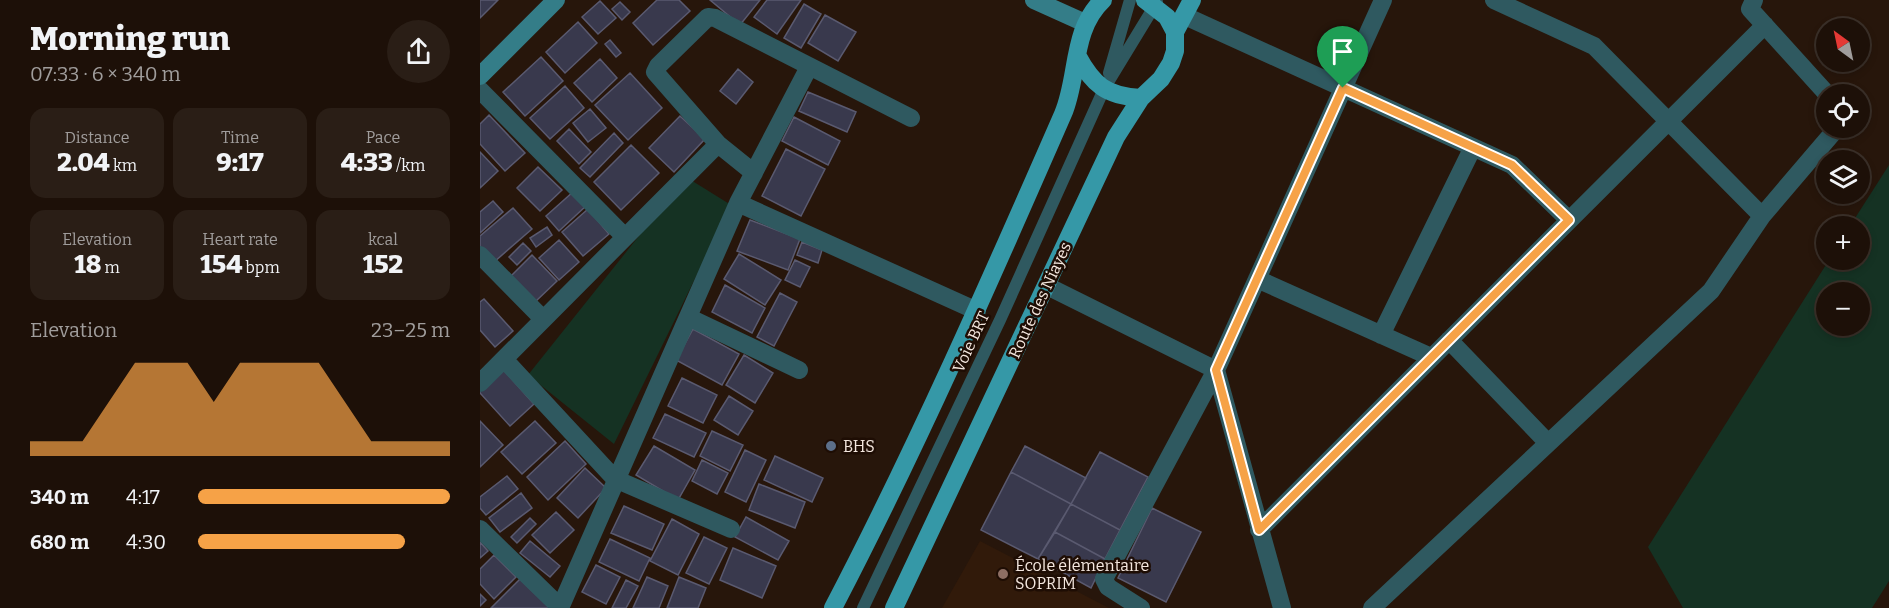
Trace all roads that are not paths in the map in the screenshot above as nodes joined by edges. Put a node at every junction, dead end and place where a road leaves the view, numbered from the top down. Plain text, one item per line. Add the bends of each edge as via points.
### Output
1 (556, 0) edge
2 (1034, 0) edge
3 (1103, 0) edge
4 (1130, 0) edge
5 (1383, 0) edge
6 (1500, 1) edge
7 (1153, 2) edge
8 (1748, 3) edge
9 (1184, 16) edge
10 (1085, 23) junction
11 (1765, 25) junction
12 (1077, 55) junction
13 (809, 67) junction
14 (480, 76) edge
15 (1818, 84) edge
16 (1343, 88) junction
17 (1104, 89) junction
18 (480, 90) edge
19 (1141, 98) junction
20 (911, 118) dead end
21 (1668, 121) junction
22 (1828, 138) edge
23 (718, 144) junction
24 (1473, 147) junction
25 (754, 173) junction
26 (738, 203) junction
27 (1762, 216) junction
28 (1569, 220) junction
29 (625, 237) junction
30 (480, 255) edge
31 (1257, 279) junction
32 (1047, 286) junction
33 (977, 311) junction
34 (688, 317) junction
35 (543, 319) junction
36 (1381, 335) junction
37 (1449, 340) junction
38 (1431, 357) junction
39 (504, 359) junction
40 (799, 370) dead end
41 (1216, 370) junction
42 (480, 383) edge
43 (1548, 443) junction
44 (615, 479) junction
45 (480, 529) edge
46 (731, 529) dead end
47 (1259, 530) junction
48 (560, 608) edge
49 (833, 608) edge
50 (863, 608) edge
51 (894, 608) edge
52 (1141, 608) edge
53 (1282, 608) edge
54 (1372, 608) edge

1 - 14 street
2 - 10 street
3 - 10 main road
4 - 17 lane, Voie BRT
5 - 16 street
6 - 21 street via 1594,46
7 - 9 main road via 1167,17
7 - 17 lane, Voie BRT
8 - 11 street
9 - 16 street
9 - 19 main road, Route des Niayes via 1171,63
10 - 12 main road
11 - 15 street
11 - 21 street
12 - 17 main road via 1085,71
12 - 33 main road via 1066,108
13 - 20 street
13 - 23 street via 715,18 703,21 655,72
13 - 25 street
16 - 24 street
16 - 31 street
17 - 19 main road via 1120,97
17 - 50 lane, Voie BRT
18 - 29 street
19 - 32 main road, Route des Niayes via 1116,137
21 - 27 street
21 - 28 street
22 - 27 street
23 - 25 street
23 - 29 street
24 - 28 street via 1512,165
24 - 36 street
25 - 26 street
26 - 33 street
26 - 34 street
27 - 43 street via 1712,291
28 - 37 street
29 - 35 street
30 - 35 street
31 - 36 street
31 - 41 street
32 - 41 street
32 - 51 main road, Route des Niayes
33 - 49 main road
34 - 40 street
34 - 44 street
35 - 39 street
36 - 38 street
37 - 38 street
37 - 43 street
38 - 47 street
39 - 42 street
39 - 44 street
41 - 47 street
41 - 52 street via 1104,579 1108,587
43 - 54 street
44 - 46 street
44 - 48 street
45 - 48 street
47 - 53 street

